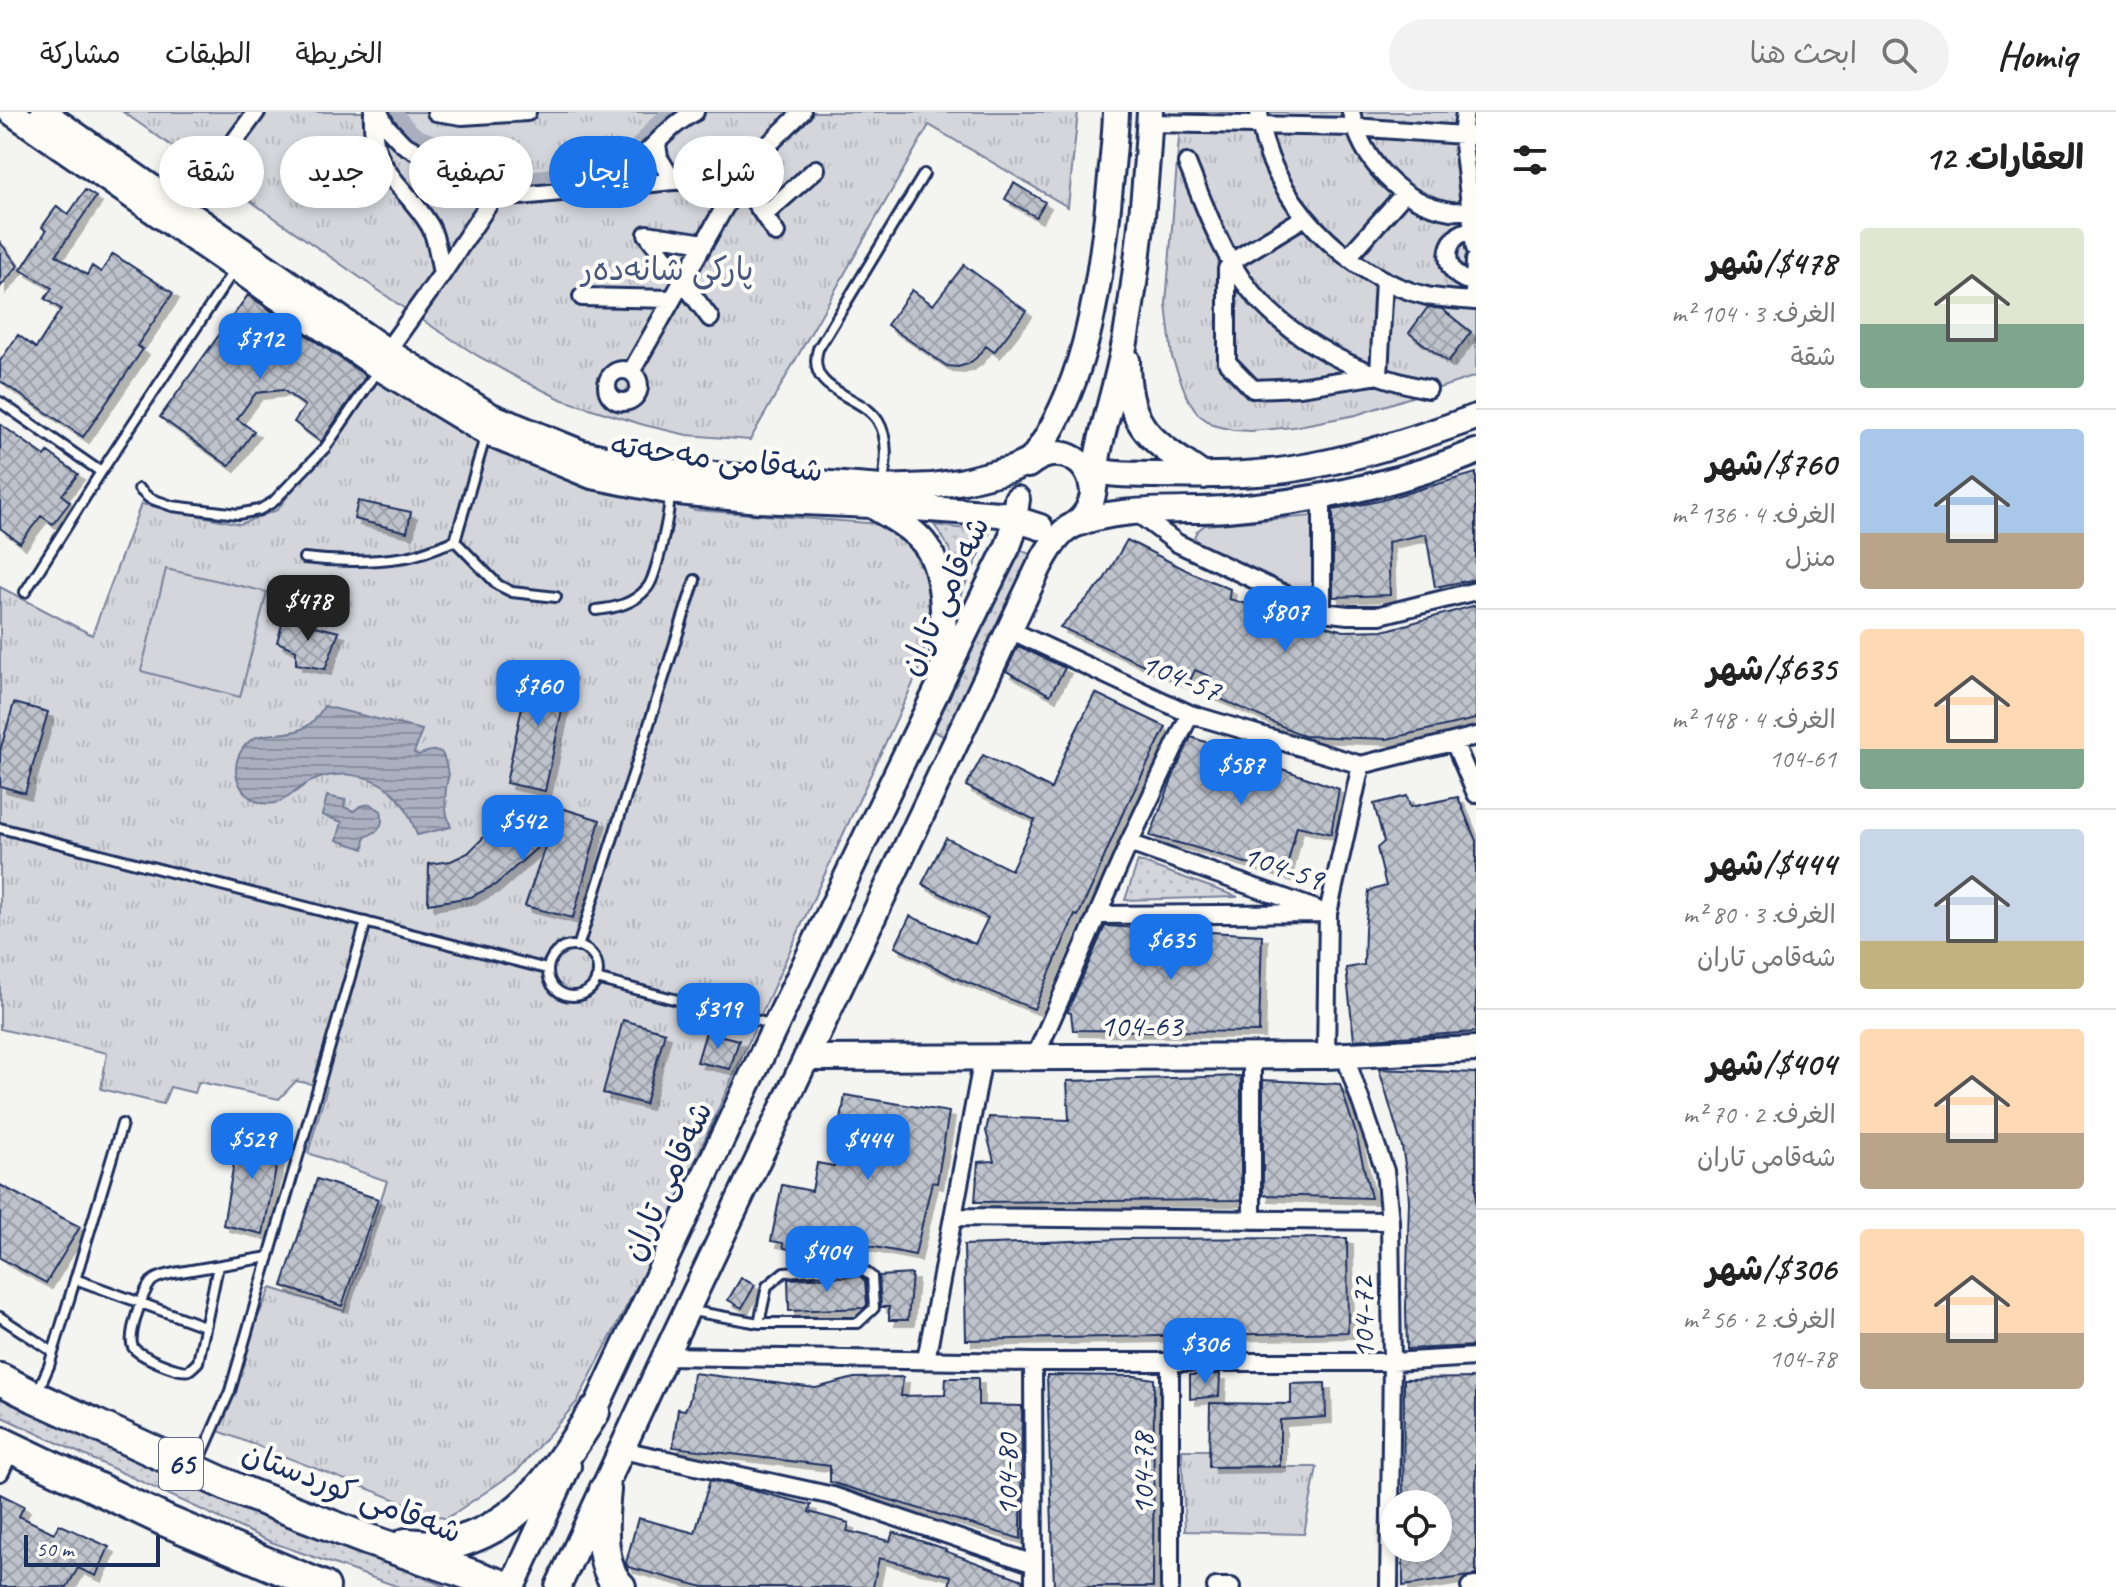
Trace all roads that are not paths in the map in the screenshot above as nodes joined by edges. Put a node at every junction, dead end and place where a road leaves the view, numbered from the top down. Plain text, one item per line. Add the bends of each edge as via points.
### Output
1 (11, 112) edge
2 (43, 112) edge
3 (256, 112) edge
4 (376, 112) edge
5 (436, 112) edge
6 (527, 112) edge
7 (695, 112) edge
8 (802, 112) edge
9 (1116, 112) edge
10 (1465, 112) edge
11 (1149, 118) edge
12 (1260, 119) edge
13 (1352, 120) edge
14 (238, 136) edge
15 (777, 136) edge
16 (1469, 136) edge
17 (657, 144) joint
18 (409, 147) edge
19 (1187, 163) dead end
20 (816, 169) dead end
21 (924, 174) dead end
22 (673, 181) joint
23 (657, 182) edge
24 (1404, 194) junction
25 (486, 208) edge
26 (724, 208) edge
27 (759, 208) edge
28 (1474, 210) edge
29 (764, 215) junction
30 (1305, 217) junction
31 (1475, 230) edge
32 (776, 233) dead end
33 (704, 243) junction
34 (1448, 255) junction
35 (1474, 255) edge
36 (1348, 257) junction
37 (1231, 262) junction
38 (236, 268) junction
39 (442, 274) junction
40 (1384, 280) junction
41 (682, 281) junction
42 (1475, 282) edge
43 (582, 297) dead end
44 (672, 299) junction
45 (1475, 301) edge
46 (710, 318) dead end
47 (1127, 334) junction
48 (384, 360) junction
49 (631, 372) dead end
50 (1379, 375) junction
51 (1428, 389) dead end
52 (0, 402) edge
53 (1476, 417) edge
54 (487, 433) junction
55 (1476, 452) edge
56 (1032, 462) junction
57 (101, 472) junction
58 (1090, 475) junction
59 (1204, 476) junction
60 (139, 489) dead end
61 (668, 491) junction
62 (876, 496) junction
63 (1322, 496) junction
64 (1016, 508) junction
65 (1137, 513) junction
66 (1070, 527) junction
67 (455, 541) junction
68 (304, 558) dead end
69 (695, 580) dead end
70 (1476, 591) edge
71 (25, 592) dead end
72 (556, 597) dead end
73 (596, 610) dead end
74 (1322, 612) junction
75 (1010, 630) junction
76 (943, 678) junction
77 (1190, 714) junction
78 (1476, 736) edge
79 (1454, 742) junction
80 (1361, 765) junction
81 (1476, 794) edge
82 (0, 828) edge
83 (1129, 843) junction
84 (1328, 913) junction
85 (1097, 915) junction
86 (366, 922) junction
87 (578, 947) junction
88 (547, 969) junction
89 (596, 979) junction
90 (776, 1025) junction
91 (1476, 1049) edge
92 (1252, 1056) junction
93 (1336, 1056) junction
94 (1035, 1057) junction
95 (806, 1058) junction
96 (983, 1058) junction
97 (122, 1124) dead end
98 (707, 1171) junction
99 (745, 1187) junction
100 (953, 1217) junction
101 (1252, 1220) junction
102 (1390, 1221) junction
103 (269, 1257) junction
104 (218, 1266) junction
105 (75, 1279) junction
106 (140, 1303) junction
107 (687, 1310) junction
108 (0, 1317) edge
109 (759, 1323) junction
110 (204, 1326) junction
111 (53, 1352) junction
112 (665, 1356) junction
113 (1476, 1357) edge
114 (926, 1360) junction
115 (1033, 1362) junction
116 (1170, 1362) junction
117 (1392, 1362) junction
118 (0, 1379) edge
119 (35, 1397) junction
120 (594, 1412) junction
121 (622, 1450) junction
122 (4, 1454) edge
123 (195, 1470) junction
124 (605, 1490) junction
125 (366, 1539) junction
126 (1034, 1564) junction
127 (324, 1587) edge
128 (510, 1587) edge
129 (558, 1587) edge
130 (620, 1587) edge
131 (1034, 1587) edge
132 (1170, 1587) edge
133 (1216, 1587) edge
134 (1231, 1587) edge
135 (1389, 1587) edge

1 - 38 main road, شەقامی مەحەتە
2 - 48 main road, شەقامی مەحەتە
3 - 14 street
4 - 18 street
4 - 39 street via 372,130 383,168 432,230
5 - 6 street
7 - 17 street
8 - 15 street
9 - 56 main road via 1095,303 1057,421
10 - 16 street
11 - 12 street
11 - 47 main road
12 - 13 street
12 - 30 street via 1271,161
13 - 16 street
13 - 24 street via 1370,160
16 - 28 street
17 - 22 street
19 - 37 street
20 - 29 street
21 - 62 lane via 816,356 817,371 826,384 880,423 885,453
22 - 23 street
24 - 28 street via 1454,212
24 - 36 street
25 - 39 street
26 - 33 street
27 - 29 street
28 - 31 street
29 - 32 street
30 - 36 street
30 - 37 street
31 - 34 street via 1456,237
31 - 35 street
33 - 41 street
33 - 41 street via 647,234
34 - 35 street
34 - 42 street via 1457,275
35 - 42 street
36 - 40 street
37 - 50 street via 1258,300 1298,335
37 - 50 street via 1227,362 1253,389
38 - 48 main road, شەقامی مەحەتە
38 - 57 lane
39 - 48 street
40 - 45 street via 1425,295
40 - 50 street
41 - 44 street
41 - 46 street
42 - 45 street
43 - 44 street
44 - 49 street
47 - 58 main road
47 - 59 main road via 1127,376 1139,423
48 - 54 main road, شەقامی مەحەتە
48 - 60 lane via 325,448 259,510 238,514 172,506
48 - 62 main road, شەقامی مەحەتە via 491,416 582,453 664,471
50 - 51 street
52 - 57 lane
53 - 59 main road via 1316,464
54 - 61 main road, شەقامی مەحەتە via 592,476
54 - 67 lane
55 - 63 main road
56 - 58 main road via 1064,455
56 - 62 main road, شەقامی مەحەتە
56 - 64 main road via 1019,480
57 - 71 lane
58 - 59 main road
58 - 66 main road via 1091,504
61 - 62 main road, شەقامی مەحەتە via 759,500
61 - 73 lane via 664,535 649,587 620,607
62 - 64 main road, شەقامی مەحەتە via 1000,514
62 - 76 main road via 925,544 935,566 943,601
63 - 65 main road via 1226,509
63 - 74 street
64 - 66 main road, شەقامی مەحەتە via 1040,527
64 - 76 main road, شەقامی تاران via 1008,546
65 - 66 main road
65 - 74 street via 1177,543
66 - 75 main road via 1045,556
67 - 68 lane via 409,556
67 - 72 lane via 498,585 512,592
69 - 87 lane
70 - 74 street via 1380,615
75 - 77 street, 104-57
75 - 95 main road
76 - 90 main road, شەقامی تاران
77 - 80 street, 104-57
77 - 83 street
78 - 79 street
79 - 80 street
79 - 81 street
80 - 84 street, 104-72
82 - 86 lane
83 - 84 street, 104-59
83 - 85 street
84 - 85 street
84 - 93 street, 104-72
85 - 94 street
86 - 88 lane
86 - 103 lane
87 - 88 lane via 561,949
87 - 89 lane via 596,963
88 - 89 lane via 551,985 572,997 587,992
89 - 90 lane
90 - 98 main road, شەقامی تاران
91 - 93 main road, 104-63
92 - 93 main road, 104-63
92 - 94 main road, 104-63
92 - 101 street
93 - 102 street, 104-72 via 1385,1171
94 - 96 main road, 104-63
95 - 96 main road, 104-63
95 - 99 main road
96 - 100 street
97 - 105 lane
98 - 99 main road
98 - 120 main road, شەقامی تاران
99 - 107 main road
100 - 101 street
100 - 114 street
101 - 102 street
102 - 117 street, 104-72
103 - 104 lane
103 - 123 lane via 230,1391
104 - 106 lane via 161,1276
104 - 110 lane
105 - 106 lane
105 - 111 lane
106 - 110 lane
106 - 110 lane via 131,1343 135,1351 179,1371 198,1362
107 - 109 lane
107 - 112 main road
108 - 111 lane
109 - 109 lane via 858,1323 874,1308 872,1277 854,1267 784,1272 767,1286
111 - 119 lane
112 - 114 street
112 - 121 main road
113 - 117 street
114 - 115 street
115 - 116 street
115 - 126 street, 104-80
116 - 117 street
116 - 132 street, 104-78
117 - 135 street, 104-72
118 - 119 highway, شەقامی کوردستان / 65
119 - 123 highway, شەقامی کوردستان / 65
120 - 125 highway via 538,1492 496,1526 439,1546
120 - 128 main road, شەقامی تاران
121 - 124 main road
121 - 126 street via 833,1496
122 - 127 highway, 65
123 - 125 highway, شەقامی کوردستان / 65
124 - 129 main road
124 - 130 highway via 604,1545 608,1568
125 - 128 highway, شەقامی کوردستان / 65
126 - 131 street, 104-80
133 - 134 street

